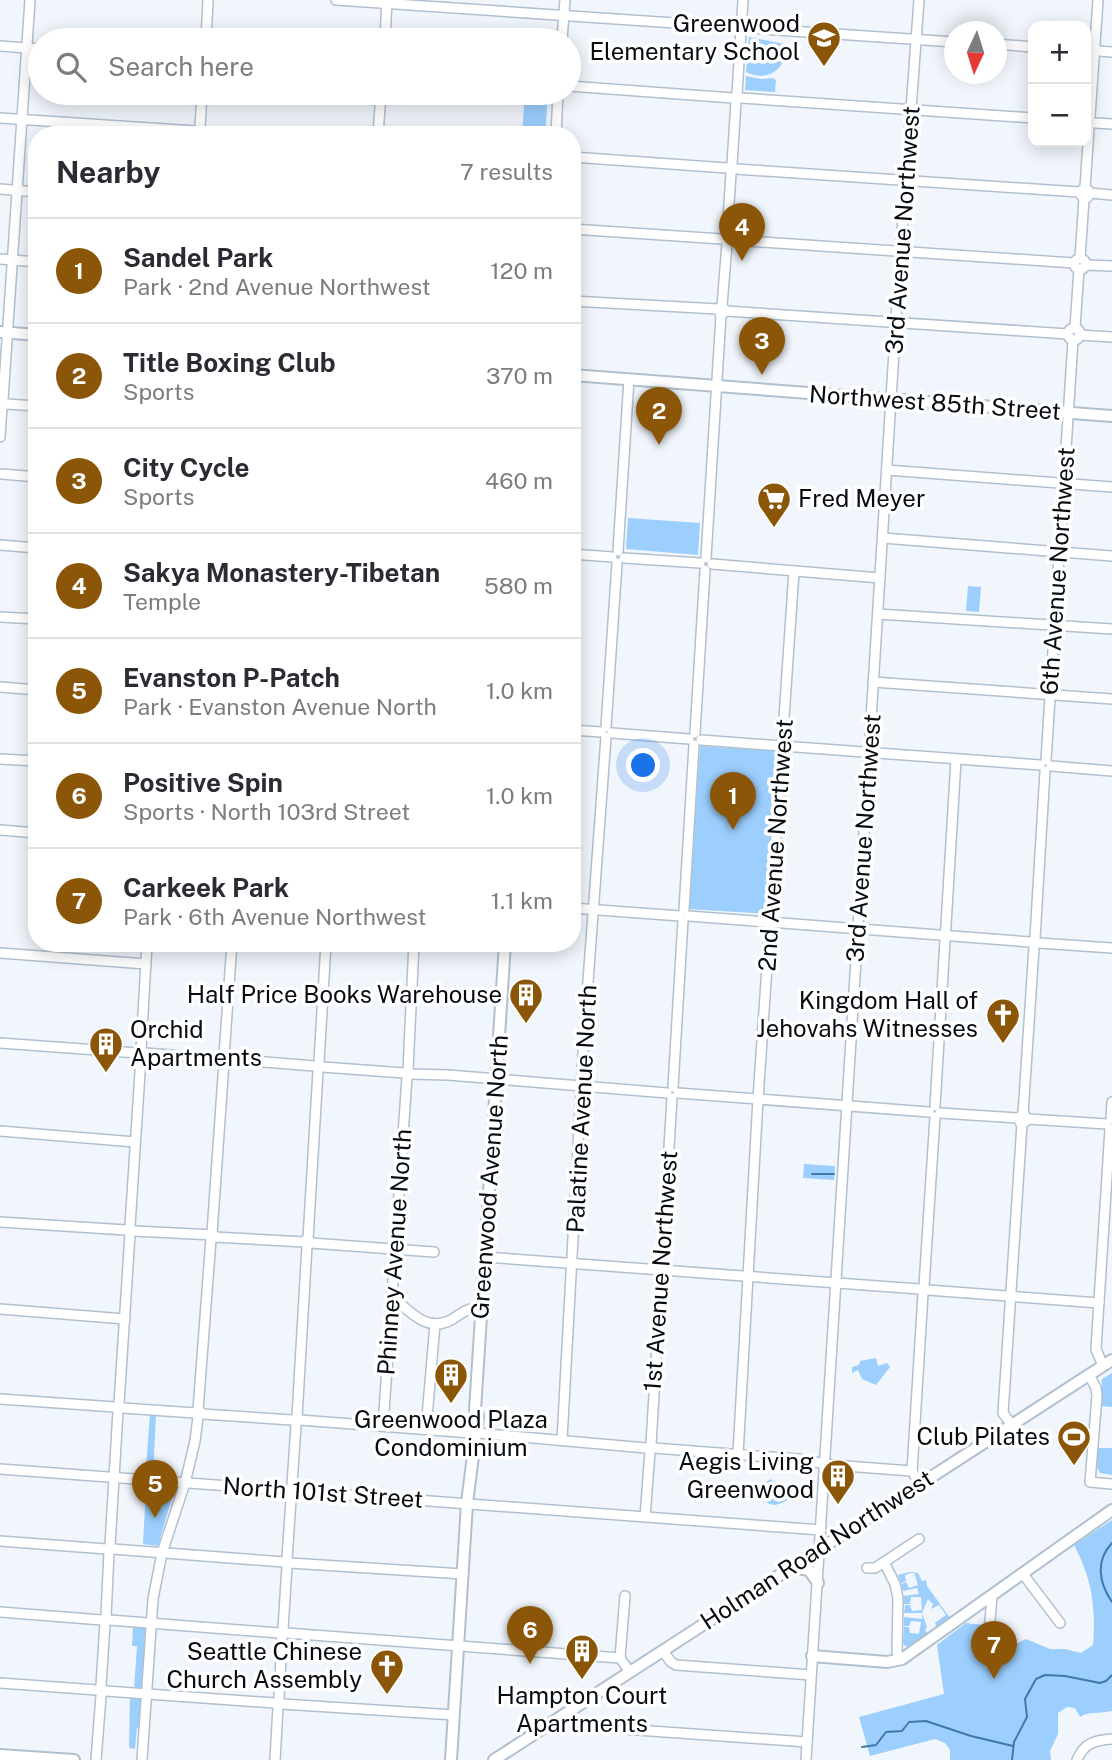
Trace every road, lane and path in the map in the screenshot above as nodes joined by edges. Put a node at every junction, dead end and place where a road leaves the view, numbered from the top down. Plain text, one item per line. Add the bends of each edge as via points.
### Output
1 (30, 0) edge
2 (208, 0) edge
3 (336, 0) edge
4 (565, 0) edge
5 (743, 0) edge
6 (919, 0) edge
7 (1097, 0) edge
8 (387, 2) edge
9 (564, 16) junction
10 (741, 27) junction
11 (207, 28) edge
12 (385, 28) edge
13 (563, 28) edge
14 (916, 39) junction
15 (944, 41) edge
16 (1091, 43) edge
17 (1007, 45) edge
18 (0, 46) edge
19 (1028, 47) edge
20 (26, 48) junction
21 (1091, 50) edge
22 (1112, 52) edge
23 (581, 87) edge
24 (737, 98) junction
25 (201, 105) edge
26 (380, 105) edge
27 (557, 105) edge
28 (911, 109) junction
29 (0, 118) edge
30 (1028, 118) edge
31 (22, 119) junction
32 (1091, 122) edge
33 (1112, 124) edge
34 (118, 126) edge
35 (200, 126) edge
36 (379, 126) edge
37 (556, 126) edge
38 (1087, 147) edge
39 (581, 158) edge
40 (732, 169) junction
41 (906, 181) junction
42 (0, 190) edge
43 (16, 191) junction
44 (28, 192) edge
45 (1084, 193) junction
46 (1112, 195) edge
47 (581, 230) edge
48 (727, 240) junction
49 (901, 252) junction
50 (0, 259) edge
51 (12, 260) junction
52 (28, 261) edge
53 (1079, 264) junction
54 (1112, 266) edge
55 (581, 302) edge
56 (722, 310) junction
57 (896, 323) junction
58 (4, 332) edge
59 (28, 334) edge
60 (1074, 334) junction
61 (1112, 337) edge
62 (581, 376) edge
63 (629, 379) junction
64 (716, 386) junction
65 (892, 399) junction
66 (2, 403) edge
67 (28, 405) edge
68 (1068, 413) junction
69 (1112, 416) edge
70 (0, 437) edge
71 (887, 470) junction
72 (1, 474) edge
73 (28, 476) edge
74 (1064, 484) junction
75 (1112, 487) edge
76 (883, 538) junction
77 (0, 545) edge
78 (28, 547) edge
79 (1060, 552) junction
80 (581, 555) edge
81 (1112, 556) edge
82 (617, 557) junction
83 (706, 564) junction
84 (794, 571) junction
85 (880, 578) junction
86 (878, 614) junction
87 (0, 617) edge
88 (28, 619) edge
89 (1055, 625) junction
90 (1112, 629) edge
91 (873, 682) junction
92 (0, 687) edge
93 (28, 689) edge
94 (1050, 694) junction
95 (1112, 699) edge
96 (581, 731) edge
97 (606, 732) junction
98 (695, 739) junction
99 (783, 746) junction
100 (870, 753) junction
101 (0, 758) edge
102 (28, 760) edge
103 (956, 760) junction
104 (1046, 766) junction
105 (1112, 771) edge
106 (0, 830) edge
107 (28, 832) edge
108 (581, 908) edge
109 (595, 909) junction
110 (684, 915) junction
111 (770, 923) junction
112 (859, 929) junction
113 (946, 936) junction
114 (1034, 942) junction
115 (1112, 948) edge
116 (147, 952) edge
117 (231, 952) edge
118 (325, 952) edge
119 (414, 952) edge
120 (504, 952) edge
121 (0, 953) edge
122 (146, 964) junction
123 (0, 1043) edge
124 (141, 1053) junction
125 (224, 1059) junction
126 (319, 1067) junction
127 (407, 1073) junction
128 (496, 1080) junction
129 (583, 1086) junction
130 (672, 1093) junction
131 (758, 1099) junction
132 (1112, 1102) edge
133 (847, 1106) junction
134 (935, 1112) junction
135 (1023, 1119) junction
136 (1110, 1124) edge
137 (0, 1131) edge
138 (135, 1142) junction
139 (0, 1222) edge
140 (130, 1230) junction
141 (211, 1236) junction
142 (308, 1243) junction
143 (394, 1251) junction
144 (434, 1252) dead end
145 (485, 1257) junction
146 (573, 1263) junction
147 (662, 1270) junction
148 (747, 1275) junction
149 (836, 1282) junction
150 (924, 1290) junction
151 (392, 1296) junction
152 (1010, 1297) junction
153 (1099, 1303) junction
154 (482, 1308) junction
155 (0, 1309) edge
156 (125, 1319) junction
157 (435, 1324) junction
158 (1107, 1363) edge
159 (1089, 1375) junction
160 (0, 1399) edge
161 (119, 1407) junction
162 (198, 1413) junction
163 (296, 1421) junction
164 (1011, 1424) junction
165 (383, 1426) junction
166 (426, 1429) junction
167 (474, 1433) junction
168 (562, 1440) junction
169 (650, 1448) junction
170 (738, 1454) junction
171 (824, 1463) junction
172 (0, 1469) edge
173 (912, 1472) junction
174 (115, 1478) junction
175 (185, 1483) junction
176 (919, 1483) junction
177 (1112, 1484) edge
178 (292, 1491) junction
179 (467, 1503) junction
180 (1112, 1510) edge
181 (645, 1517) junction
182 (821, 1530) junction
183 (919, 1539) dead end
184 (0, 1541) edge
185 (110, 1549) junction
186 (820, 1549) junction
187 (162, 1553) junction
188 (287, 1562) junction
189 (884, 1562) junction
190 (792, 1567) junction
191 (867, 1569) dead end
192 (463, 1574) junction
193 (1023, 1574) junction
194 (818, 1583) junction
195 (625, 1596) dead end
196 (992, 1596) junction
197 (0, 1612) edge
198 (105, 1620) junction
199 (151, 1623) junction
200 (1060, 1623) dead end
201 (283, 1633) junction
202 (459, 1644) junction
203 (988, 1647) dead end
204 (663, 1651) junction
205 (812, 1656) junction
206 (620, 1658) junction
207 (900, 1660) junction
208 (630, 1672) junction
209 (811, 1675) junction
210 (0, 1683) edge
211 (101, 1691) junction
212 (148, 1694) junction
213 (279, 1703) junction
214 (566, 1713) junction
215 (454, 1715) junction
216 (1112, 1739) edge
217 (807, 1742) junction
218 (452, 1747) junction
219 (5, 1757) edge
220 (74, 1760) edge
221 (96, 1760) edge
222 (142, 1760) edge
223 (275, 1760) edge
224 (451, 1760) edge
225 (457, 1760) edge
226 (494, 1760) edge
227 (806, 1760) edge
228 (1077, 1760) edge

1 - 20 street
2 - 11 street
3 - 8 street
4 - 9 street
5 - 10 street, 1st Avenue Northwest
6 - 14 street, 3rd Avenue Northwest
7 - 16 street, 6th Avenue Northwest
8 - 9 street
8 - 12 street
9 - 10 street
9 - 13 street
10 - 14 street
10 - 24 street, 1st Avenue Northwest
14 - 15 street
14 - 28 street, 3rd Avenue Northwest
17 - 19 street
18 - 20 street
20 - 31 street
21 - 22 street
23 - 24 street
24 - 28 street
24 - 40 street, 1st Avenue Northwest
25 - 35 street
26 - 36 street
27 - 37 street
28 - 30 street
28 - 41 street, 3rd Avenue Northwest
29 - 31 street
31 - 34 street
31 - 43 street
32 - 33 street
38 - 45 street, 6th Avenue Northwest
39 - 40 street
40 - 41 street
40 - 48 street, 1st Avenue Northwest
41 - 45 street
41 - 49 street, 3rd Avenue Northwest
42 - 43 street
43 - 44 street
43 - 51 street
45 - 46 street
45 - 53 street, 6th Avenue Northwest
47 - 48 street
48 - 49 street
48 - 56 street, 1st Avenue Northwest
49 - 53 street
49 - 57 street, 3rd Avenue Northwest
50 - 51 street
51 - 52 street
51 - 58 street
53 - 54 street
53 - 60 street, 6th Avenue Northwest
55 - 56 street
56 - 57 street
56 - 64 street, 1st Avenue Northwest
57 - 60 street
57 - 65 street, 3rd Avenue Northwest
58 - 59 main road
58 - 66 street
60 - 61 street
60 - 68 street, 6th Avenue Northwest
62 - 63 main road, Northwest 85th Street
63 - 64 main road, Northwest 85th Street
63 - 82 street, Palatine Avenue North
64 - 65 main road, Northwest 85th Street
64 - 83 street, 1st Avenue Northwest
65 - 68 main road, Northwest 85th Street
65 - 71 street, 3rd Avenue Northwest
66 - 67 street
66 - 70 street
68 - 69 main road, Northwest 85th Street
68 - 74 street, 6th Avenue Northwest
71 - 74 street
71 - 76 street, 3rd Avenue Northwest
72 - 73 street
74 - 75 street
74 - 79 street, 6th Avenue Northwest
76 - 79 street
76 - 85 street, 3rd Avenue Northwest
77 - 78 street
79 - 81 street
79 - 89 street, 6th Avenue Northwest
80 - 82 street
82 - 83 street
82 - 97 street, Palatine Avenue North
83 - 84 street
83 - 98 street, 1st Avenue Northwest
84 - 85 street
84 - 99 street, 2nd Avenue Northwest
85 - 86 street, 3rd Avenue Northwest
86 - 89 street
86 - 91 street, 3rd Avenue Northwest
87 - 88 street
89 - 90 street
89 - 94 street, 6th Avenue Northwest
91 - 94 street
91 - 100 street, 3rd Avenue Northwest
92 - 93 street
94 - 95 street
94 - 104 street, 6th Avenue Northwest
96 - 97 street
97 - 98 street
97 - 109 street, Palatine Avenue North
98 - 99 street
98 - 110 street, 1st Avenue Northwest
99 - 100 street
99 - 111 street, 2nd Avenue Northwest
100 - 103 street
100 - 112 street, 3rd Avenue Northwest
101 - 102 street
103 - 104 street
103 - 113 street
104 - 105 street
104 - 114 street, 6th Avenue Northwest
106 - 107 street
108 - 109 street
109 - 110 street
109 - 129 street, Palatine Avenue North
110 - 111 street
110 - 130 street, 1st Avenue Northwest
111 - 112 street
111 - 131 street, 2nd Avenue Northwest
112 - 113 street
112 - 133 street, 3rd Avenue Northwest
113 - 114 street
113 - 134 street
114 - 115 street
114 - 135 street, 6th Avenue Northwest
116 - 122 street
117 - 125 street
118 - 126 street
119 - 127 street, Phinney Avenue North
120 - 128 main road, Greenwood Avenue North
121 - 122 street
122 - 124 street
123 - 124 street
124 - 125 street
124 - 138 street
125 - 126 street
125 - 141 street
126 - 127 street
126 - 142 street
127 - 128 street
127 - 143 street, Phinney Avenue North
128 - 129 street
128 - 145 main road, Greenwood Avenue North
129 - 130 street
129 - 146 street, Palatine Avenue North
130 - 131 street
130 - 147 street, 1st Avenue Northwest
131 - 133 street
131 - 148 street, 2nd Avenue Northwest
132 - 136 street
133 - 134 street
133 - 149 street, 3rd Avenue Northwest
134 - 135 street
134 - 150 street
135 - 136 street
135 - 152 street, 6th Avenue Northwest
136 - 153 street
137 - 138 street
138 - 140 street
139 - 140 street
140 - 141 street
140 - 156 street
141 - 142 street
141 - 162 street
142 - 143 street
142 - 163 street
143 - 144 street
143 - 151 street, Phinney Avenue North
145 - 146 street
145 - 154 main road, Greenwood Avenue North
146 - 147 street
146 - 168 street, Palatine Avenue North
147 - 148 street
147 - 169 street, 1st Avenue Northwest
148 - 149 street
148 - 170 street, 2nd Avenue Northwest
149 - 150 street
149 - 171 street, 3rd Avenue Northwest
150 - 152 street
150 - 173 street
151 - 157 street via 418,1318
151 - 165 street, Phinney Avenue North
152 - 153 street
152 - 164 street, 6th Avenue Northwest via 1003,1413
153 - 158 street via 1096,1352
154 - 157 street via 467,1308 449,1321
154 - 167 main road, Greenwood Avenue North
155 - 156 street
156 - 161 street
157 - 166 street
158 - 159 main road, Holman Road Northwest
159 - 164 main road, Holman Road Northwest
159 - 177 street via 1097,1396 1090,1482
160 - 161 street
161 - 162 street
161 - 174 street
162 - 163 street
162 - 175 street
163 - 165 street
163 - 178 street
164 - 176 main road, Holman Road Northwest
165 - 166 street
166 - 167 street
167 - 168 street
167 - 179 main road, Greenwood Avenue North
168 - 169 street
169 - 170 street
169 - 181 street, 1st Avenue Northwest
170 - 171 street
171 - 173 street
171 - 182 street, 3rd Avenue Northwest
172 - 174 street, North 101st Street
173 - 176 street
174 - 175 street, North 101st Street
174 - 185 street
175 - 178 street, North 101st Street
175 - 187 street
176 - 186 main road, Holman Road Northwest
178 - 179 street, North 101st Street
178 - 188 street
179 - 181 street, North 101st Street
179 - 192 main road, Greenwood Avenue North
180 - 193 main road
181 - 182 street, North 101st Street
182 - 186 street, 3rd Avenue Northwest
183 - 189 street
184 - 185 street
185 - 187 street
185 - 198 street
186 - 190 main road, Holman Road Northwest
186 - 194 street, 3rd Avenue Northwest
187 - 188 street
187 - 199 street
188 - 192 street
188 - 201 street
189 - 191 street
189 - 207 street via 898,1594
190 - 194 main road via 809,1570
190 - 204 main road, Holman Road Northwest
192 - 202 main road, Greenwood Avenue North
193 - 196 main road
193 - 200 street
194 - 205 street, 3rd Avenue Northwest
195 - 206 street
196 - 203 street
196 - 207 main road
197 - 198 street
198 - 199 street
198 - 211 street
199 - 201 street
199 - 212 street
201 - 202 street
201 - 213 street
202 - 206 street
202 - 215 main road, Greenwood Avenue North
204 - 208 main road, Holman Road Northwest
204 - 209 street via 676,1665
205 - 207 main road
205 - 209 street, 3rd Avenue Northwest
206 - 208 street
208 - 214 main road, Holman Road Northwest
209 - 217 street, 3rd Avenue Northwest
210 - 211 street
211 - 212 street
211 - 221 street
212 - 213 street
212 - 222 street
213 - 215 street
213 - 223 street
214 - 217 street via 580,1726
214 - 226 main road, Holman Road Northwest
215 - 218 main road, Greenwood Avenue North
216 - 228 street via 1090,1743
217 - 227 street, 3rd Avenue Northwest
218 - 224 main road, Greenwood Avenue North
218 - 225 main road
219 - 220 main road

